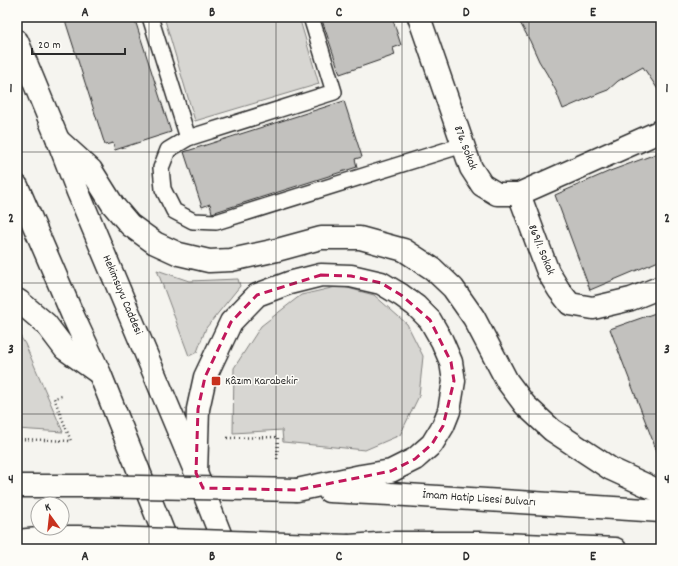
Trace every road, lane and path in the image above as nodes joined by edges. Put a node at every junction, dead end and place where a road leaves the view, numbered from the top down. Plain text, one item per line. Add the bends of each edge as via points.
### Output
1 (150, 17) edge
2 (311, 17) edge
3 (419, 17) edge
4 (17, 41) edge
5 (661, 131) edge
6 (188, 138) junction
7 (58, 140) junction
8 (463, 145) junction
9 (17, 186) edge
10 (519, 194) junction
11 (661, 287) edge
12 (17, 300) edge
13 (100, 374) junction
14 (62, 396) dead end
15 (278, 437) dead end
16 (227, 438) dead end
17 (20, 439) dead end
18 (196, 472) junction
19 (17, 486) edge
20 (297, 490) junction
21 (661, 492) edge
22 (661, 510) edge
23 (60, 538) junction
24 (17, 541) edge
25 (353, 547) edge
26 (31, 549) edge
27 (170, 549) edge
28 (226, 549) edge
29 (615, 549) edge

1 - 6 lane
2 - 6 lane via 334,92
3 - 8 main road, 876. Sokak
4 - 7 main road, Hekimsuyu Caddesi
5 - 10 main road, 876. Sokak
6 - 8 lane via 168,150 161,168 163,189 174,211 193,221 216,222
7 - 18 main road, Hekimsuyu Caddesi
7 - 21 main road via 91,170 130,225 154,243 179,254 209,261 231,260 321,238 360,238 404,250 433,269 453,288 474,318 507,381 525,405 552,430 611,469
8 - 10 main road, 876. Sokak via 471,168 482,185 497,194
9 - 13 main road
10 - 11 main road, 869/1. Sokak via 548,272 570,304 593,308 631,299
12 - 13 main road via 46,324 65,349
13 - 27 main road
14 - 17 path via 54,398 71,440
15 - 16 path
18 - 20 main road via 198,409 205,377 230,322 257,295 321,275 351,276 382,283 406,298 430,320 451,362 454,381 449,411 443,426 432,444 424,451 391,471
18 - 28 main road, Hekimsuyu Caddesi
19 - 20 main road, bridge
20 - 22 main road, İmam Hatip Lisesi Bulvarı
23 - 24 main road
23 - 25 main road, bridge
23 - 26 main road
25 - 29 main road via 392,543 480,543

